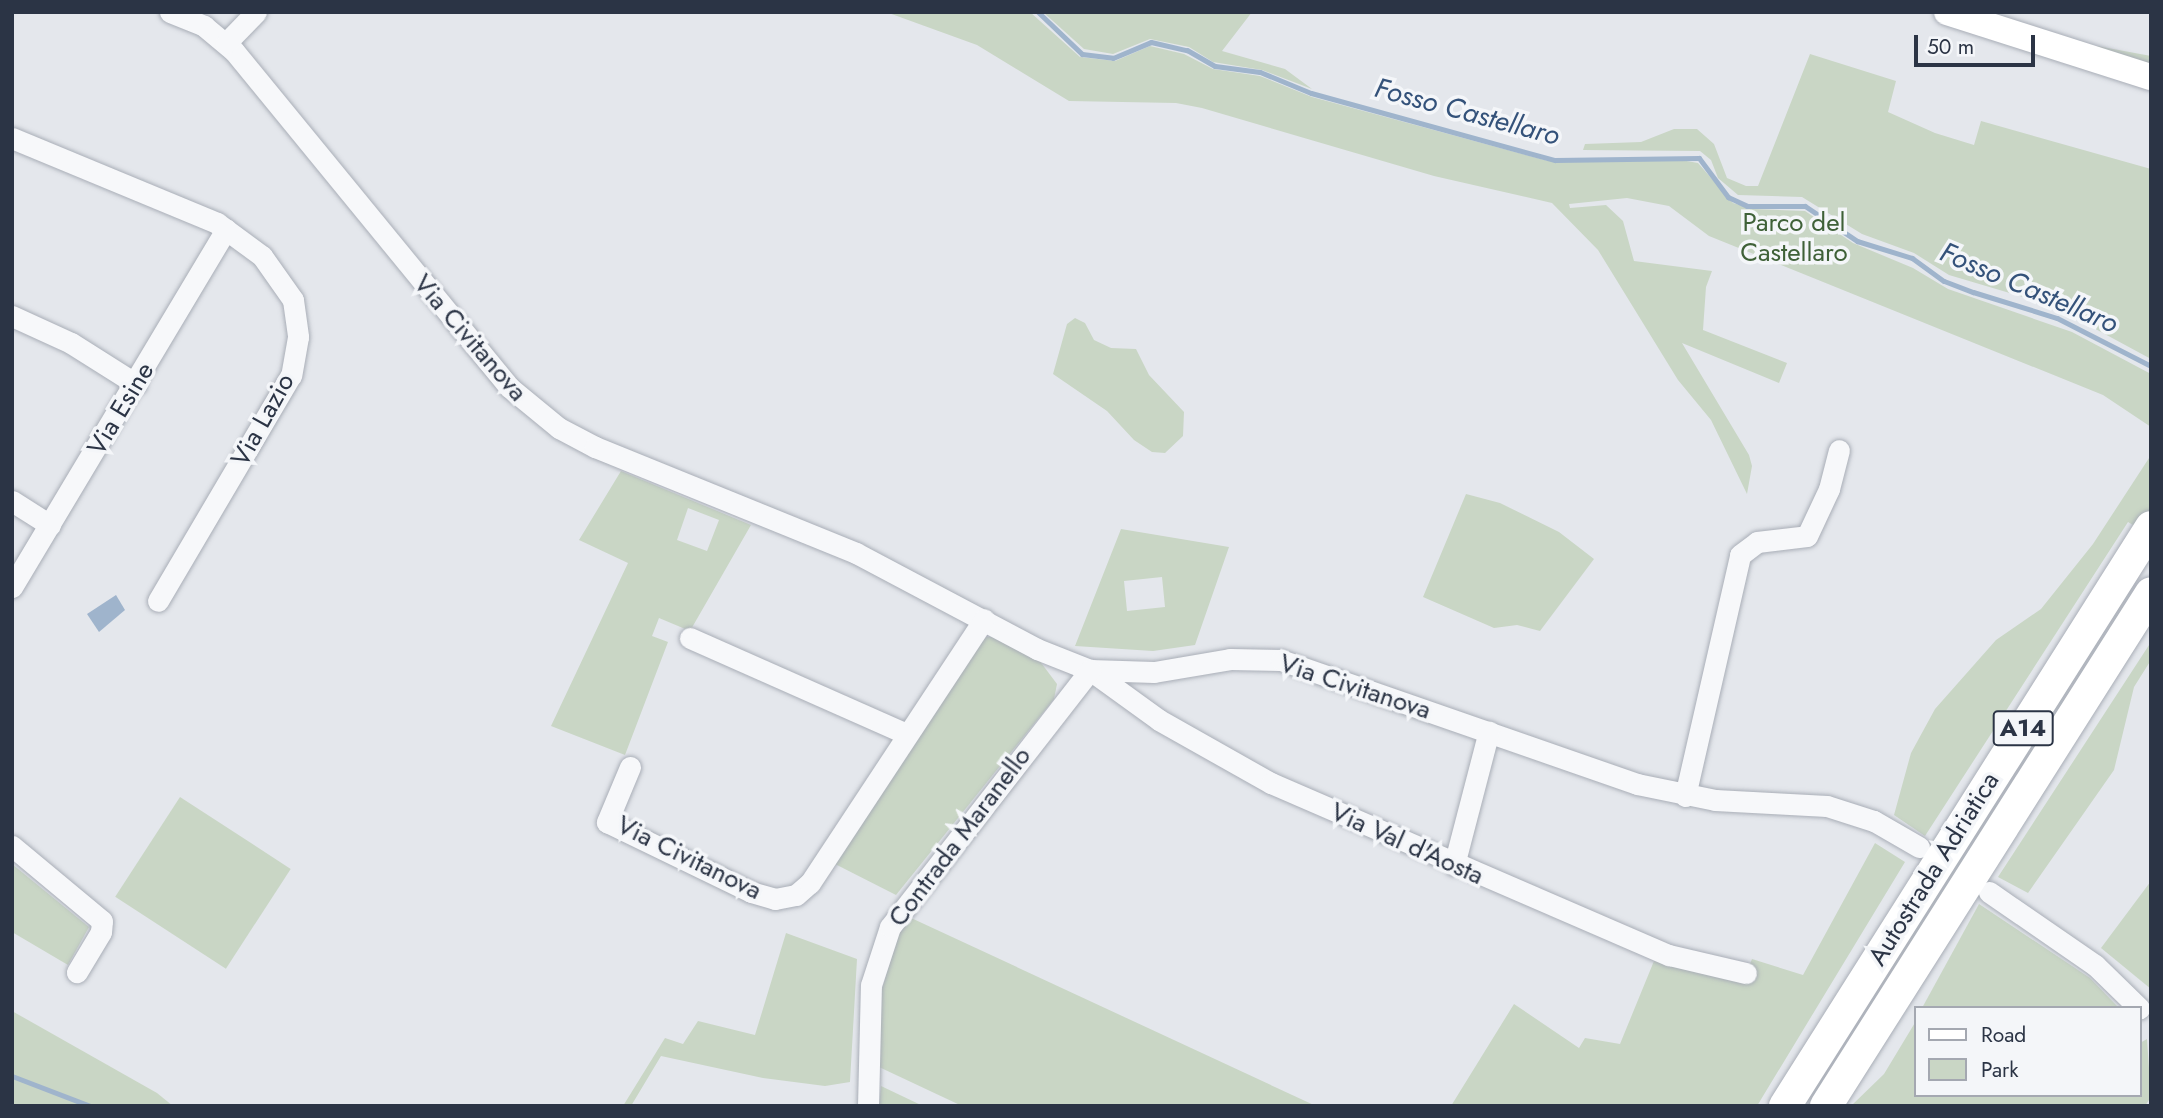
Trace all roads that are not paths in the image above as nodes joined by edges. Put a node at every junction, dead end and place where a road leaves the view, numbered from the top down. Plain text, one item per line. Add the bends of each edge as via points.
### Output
1 (170, 12) edge
2 (256, 12) edge
3 (1947, 12) edge
4 (226, 43) junction
5 (2151, 77) edge
6 (12, 138) edge
7 (226, 229) junction
8 (12, 316) edge
9 (136, 384) junction
10 (1839, 450) dead end
11 (12, 501) edge
12 (50, 525) junction
13 (2147, 532) edge
14 (12, 587) edge
15 (2151, 593) edge
16 (158, 601) dead end
17 (984, 619) junction
18 (690, 638) dead end
19 (1090, 670) junction
20 (1489, 731) junction
21 (907, 734) junction
22 (630, 767) dead end
23 (1685, 796) junction
24 (12, 846) edge
25 (1919, 847) dead end
26 (1454, 865) junction
27 (1989, 892) dead end
28 (77, 972) dead end
29 (1746, 973) dead end
30 (2136, 1006) edge
31 (868, 1106) edge
32 (1785, 1106) edge
33 (1826, 1106) edge

1 - 4 street, Via Civitanova via 204,26
2 - 4 street
3 - 5 main road
4 - 17 street, Via Civitanova via 462,334 532,408 595,447 856,553
6 - 7 street, Via Lazio
7 - 9 street, Via Esine
7 - 16 street, Via Lazio via 262,256 290,291 297,319 297,355 282,392
8 - 9 street via 71,343
9 - 12 street, Via Esine
10 - 23 street via 1829,489 1807,536 1757,542 1740,555
11 - 12 street
12 - 14 street, Via Esine
13 - 32 highway, Autostrada Adriatica / A14
15 - 33 highway, Autostrada Adriatica / A14
17 - 19 street, Via Civitanova
17 - 21 street, Via Civitanova
18 - 21 street
19 - 20 street, Via Civitanova via 1154,672 1230,659 1281,660
19 - 26 street, Via Val d'Aosta via 1211,752
19 - 31 street, Contrada Maranello via 890,927 871,985
20 - 23 street, Via Civitanova via 1637,784
20 - 26 street
21 - 22 street, Via Civitanova via 810,883 796,895 775,899 751,892 607,822
23 - 25 street, Via Civitanova via 1827,806 1874,821
24 - 28 street via 102,921 101,932
26 - 29 street, Via Val d'Aosta via 1669,955
27 - 30 street via 2095,965

